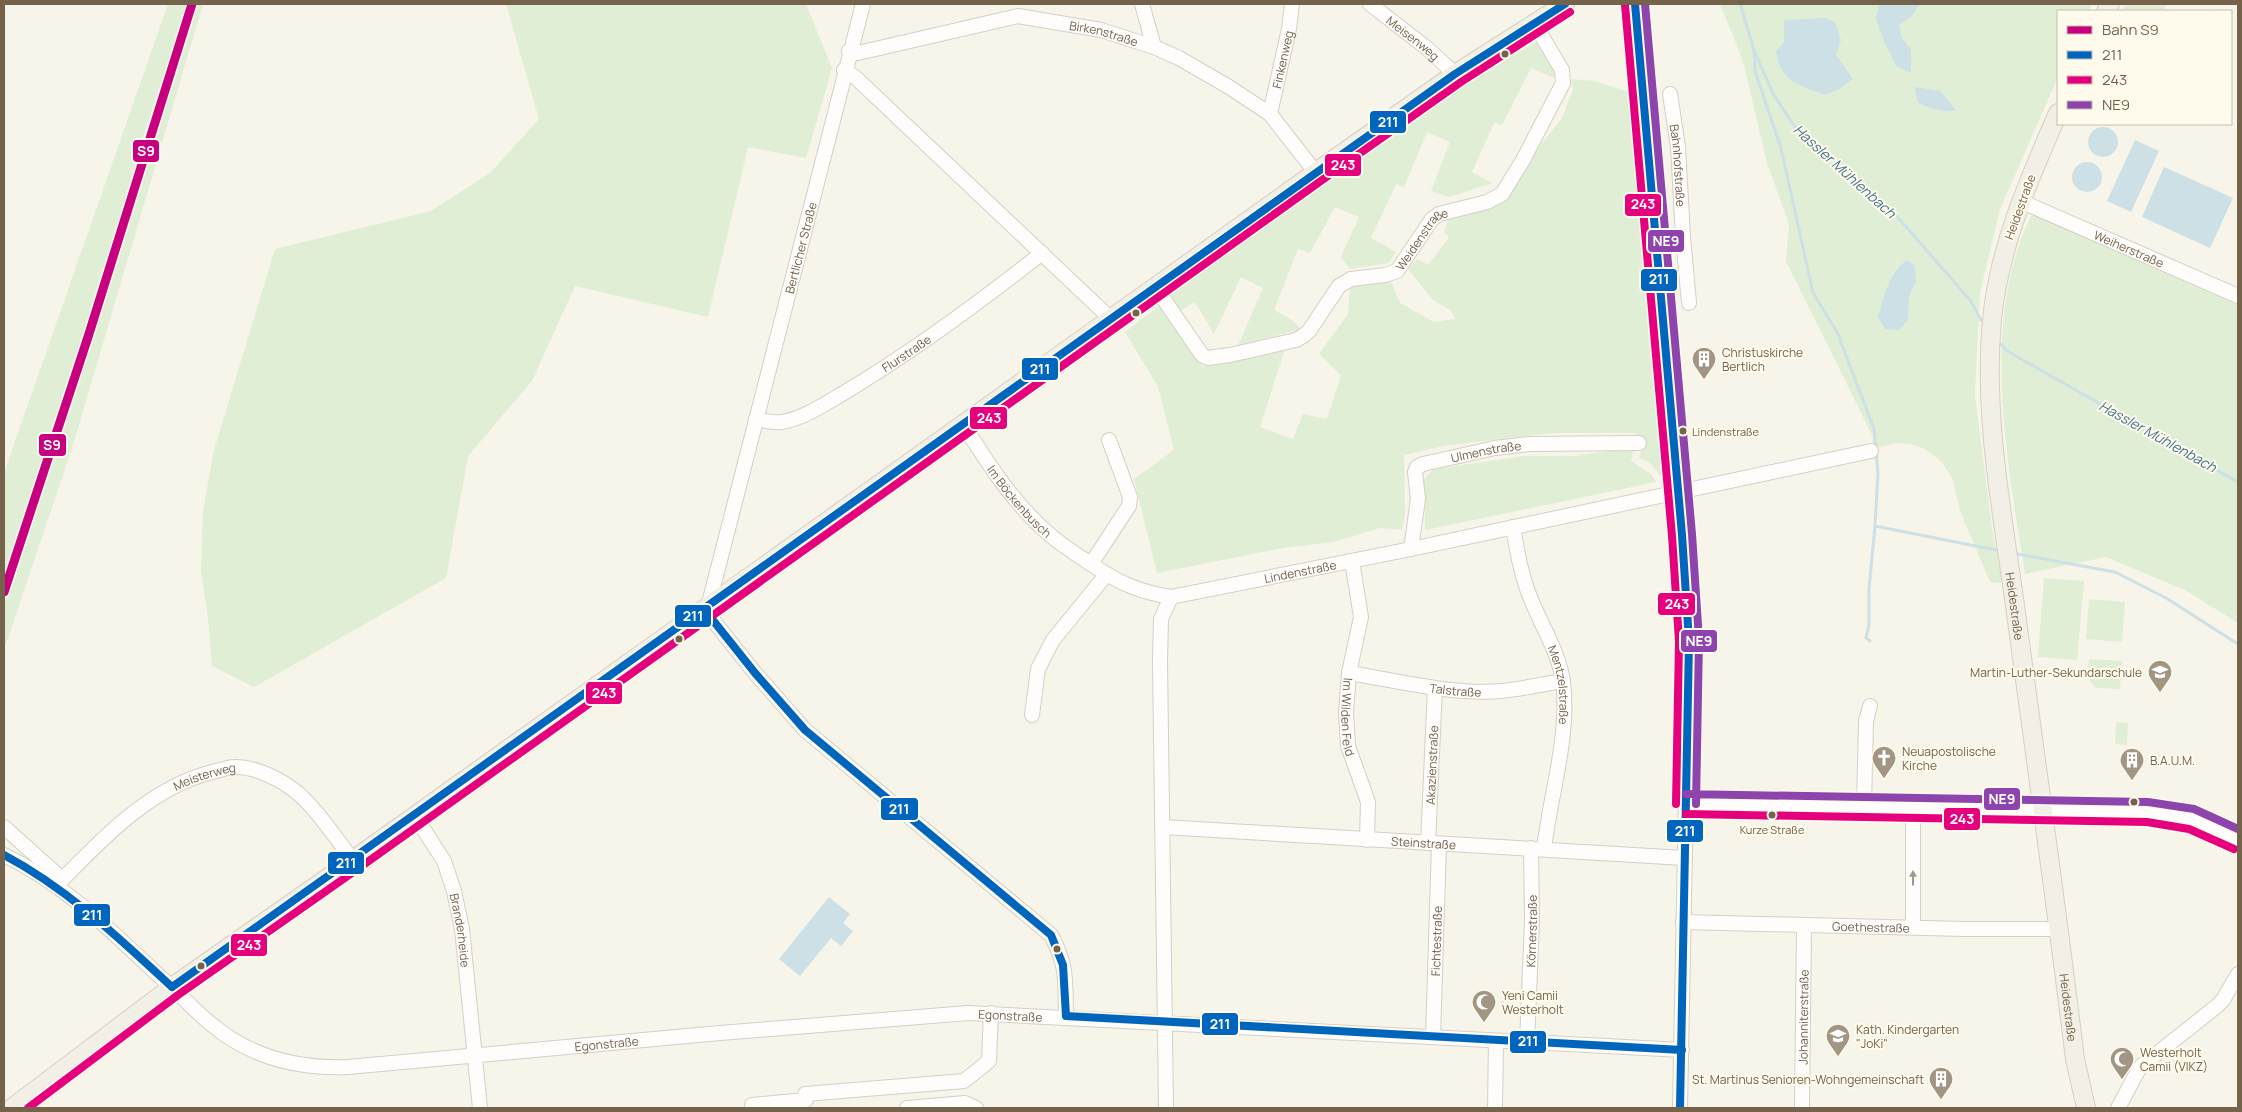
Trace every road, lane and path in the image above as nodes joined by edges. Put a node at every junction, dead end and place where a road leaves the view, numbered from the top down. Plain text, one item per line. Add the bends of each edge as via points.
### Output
1 (862, 4) edge
2 (1142, 4) edge
3 (1292, 4) edge
4 (1370, 4) edge
5 (1565, 4) edge
6 (1635, 4) edge
7 (1017, 10) edge
8 (1534, 23) junction
9 (1154, 47) junction
10 (849, 51) junction
11 (844, 70) junction
12 (1455, 74) junction
13 (1670, 94) dead end
14 (1270, 114) junction
15 (2057, 115) edge
16 (1316, 172) junction
17 (2020, 201) junction
18 (1683, 237) junction
19 (1655, 240) junction
20 (1042, 253) junction
21 (1156, 288) junction
22 (2238, 296) edge
23 (1689, 303) dead end
24 (1111, 319) junction
25 (756, 419) junction
26 (963, 424) junction
27 (1109, 440) dead end
28 (1639, 443) dead end
29 (1871, 451) dead end
30 (1678, 493) junction
31 (1512, 527) junction
32 (1412, 549) junction
33 (1352, 561) junction
34 (1091, 564) junction
35 (1106, 575) junction
36 (1149, 594) junction
37 (1171, 597) junction
38 (706, 608) junction
39 (1161, 619) junction
40 (1349, 673) junction
41 (1563, 681) junction
42 (1436, 688) junction
43 (1870, 706) dead end
44 (1032, 715) dead end
45 (1686, 804) junction
46 (1864, 806) junction
47 (1913, 808) junction
48 (2042, 809) junction
49 (415, 816) junction
50 (4, 827) edge
51 (1163, 827) junction
52 (1367, 840) junction
53 (2238, 840) edge
54 (1433, 844) junction
55 (1538, 849) junction
56 (4, 855) edge
57 (1684, 858) junction
58 (353, 860) junction
59 (59, 882) junction
60 (1683, 922) junction
61 (1804, 925) junction
62 (1913, 927) junction
63 (2058, 929) junction
64 (2238, 974) edge
65 (172, 987) junction
66 (991, 1013) junction
67 (1066, 1016) junction
68 (1165, 1022) junction
69 (1433, 1037) junction
70 (1496, 1041) junction
71 (1528, 1042) junction
72 (1682, 1050) junction
73 (474, 1055) junction
74 (12, 1108) edge
75 (479, 1108) edge
76 (488, 1108) edge
77 (752, 1108) edge
78 (906, 1108) edge
79 (976, 1108) edge
80 (1166, 1108) edge
81 (1495, 1108) edge
82 (1680, 1108) edge
83 (1802, 1108) edge
84 (2086, 1108) edge
85 (2118, 1108) edge

1 - 10 street, Bertlicher Straße
2 - 9 street
3 - 14 street, Finkenweg
4 - 12 street, Meisenweg
5 - 8 main road
6 - 19 street
7 - 9 street, Birkenstraße via 1101,30
7 - 10 street, Birkenstraße via 896,46 858,53
8 - 12 main road
8 - 21 street, Weidenstraße via 1562,70 1563,83 1523,160 1502,194 1432,219 1397,270 1385,275 1352,279 1338,286 1309,330 1296,340 1208,358 1202,355
9 - 14 street, Birkenstraße
10 - 11 street, Bertlicher Straße
11 - 20 street
11 - 25 street, Bertlicher Straße
12 - 16 main road
13 - 18 street, Bahnhofstraße via 1678,147
14 - 16 street, Birkenstraße
15 - 17 main road, Heidestraße
16 - 21 main road
17 - 22 street, Weiherstraße
17 - 48 main road, Heidestraße via 2002,263 1989,368 1994,440
18 - 19 street
18 - 23 street, Bahnhofstraße
19 - 30 street
20 - 24 street
20 - 25 street, Flurstraße via 989,295 825,404 782,422
21 - 24 main road
24 - 26 main road
25 - 38 street, Bertlicher Straße
26 - 34 street, Im Böckenbusch via 1024,510 1050,536
26 - 38 main road
27 - 34 street via 1130,497 1129,506
28 - 32 street, Ulmenstraße via 1529,444 1494,448 1417,467 1418,499
29 - 30 street, Lindenstraße
30 - 31 street, Lindenstraße
30 - 45 street via 1689,641
31 - 32 street, Lindenstraße
31 - 41 street, Mentzelstraße via 1519,565
32 - 33 street, Lindenstraße
33 - 37 street, Lindenstraße
33 - 40 street, Im Wilden Feld via 1361,617
34 - 35 street, Im Böckenbusch
35 - 36 street, Im Böckenbusch
35 - 44 street via 1053,640 1038,669
36 - 37 street, Im Böckenbusch
36 - 39 street
37 - 39 street
38 - 49 main road
38 - 67 street via 755,673 805,730 1051,935 1065,969
39 - 51 street
40 - 42 street, Talstraße
40 - 52 street, Im Wilden Feld via 1348,746 1368,802
41 - 42 street, Talstraße via 1502,690
41 - 55 street, Mentzelstraße via 1565,729 1548,817
42 - 54 street, Akazienstraße
43 - 46 street via 1866,721
45 - 46 street
45 - 57 street
46 - 47 street
47 - 48 street
62 -> 47 street
48 - 53 street via 2192,818
48 - 63 main road, Heidestraße
49 - 58 main road
49 - 73 street, Branderheide via 444,862 454,890 462,928
50 - 59 street
51 - 52 street, Steinstraße
51 - 68 street
52 - 54 street, Steinstraße
54 - 55 street, Steinstraße
54 - 69 street, Fichtestraße
55 - 57 street, Steinstraße
55 - 71 street, Körnerstraße
56 - 59 street
57 - 60 street
58 - 59 street, Meisterweg via 300,795 253,769 234,767 196,777 156,796 114,828
58 - 65 main road
59 - 65 street, Egonstraße
60 - 61 street, Goethestraße
60 - 72 street
61 - 62 street, Goethestraße
61 - 83 street, Johanniterstraße
62 - 63 street, Goethestraße
63 - 84 main road, Heidestraße via 2075,1059
64 - 85 street via 2217,1006 2140,1067
65 - 73 street, Egonstraße via 212,1026 231,1039 277,1060 332,1068
65 - 74 main road
66 - 67 street, Egonstraße
66 - 73 street, Egonstraße
66 - 77 street via 989,1061 964,1081 805,1094 806,1100 752,1105
67 - 68 street, Egonstraße
68 - 69 street, Egonstraße
68 - 80 street
69 - 70 street, Egonstraße
70 - 71 street, Egonstraße
70 - 81 street
71 - 72 street, Egonstraße
72 - 82 street
73 - 75 street, Branderheide
75 - 76 street
78 - 79 street via 966,1103

